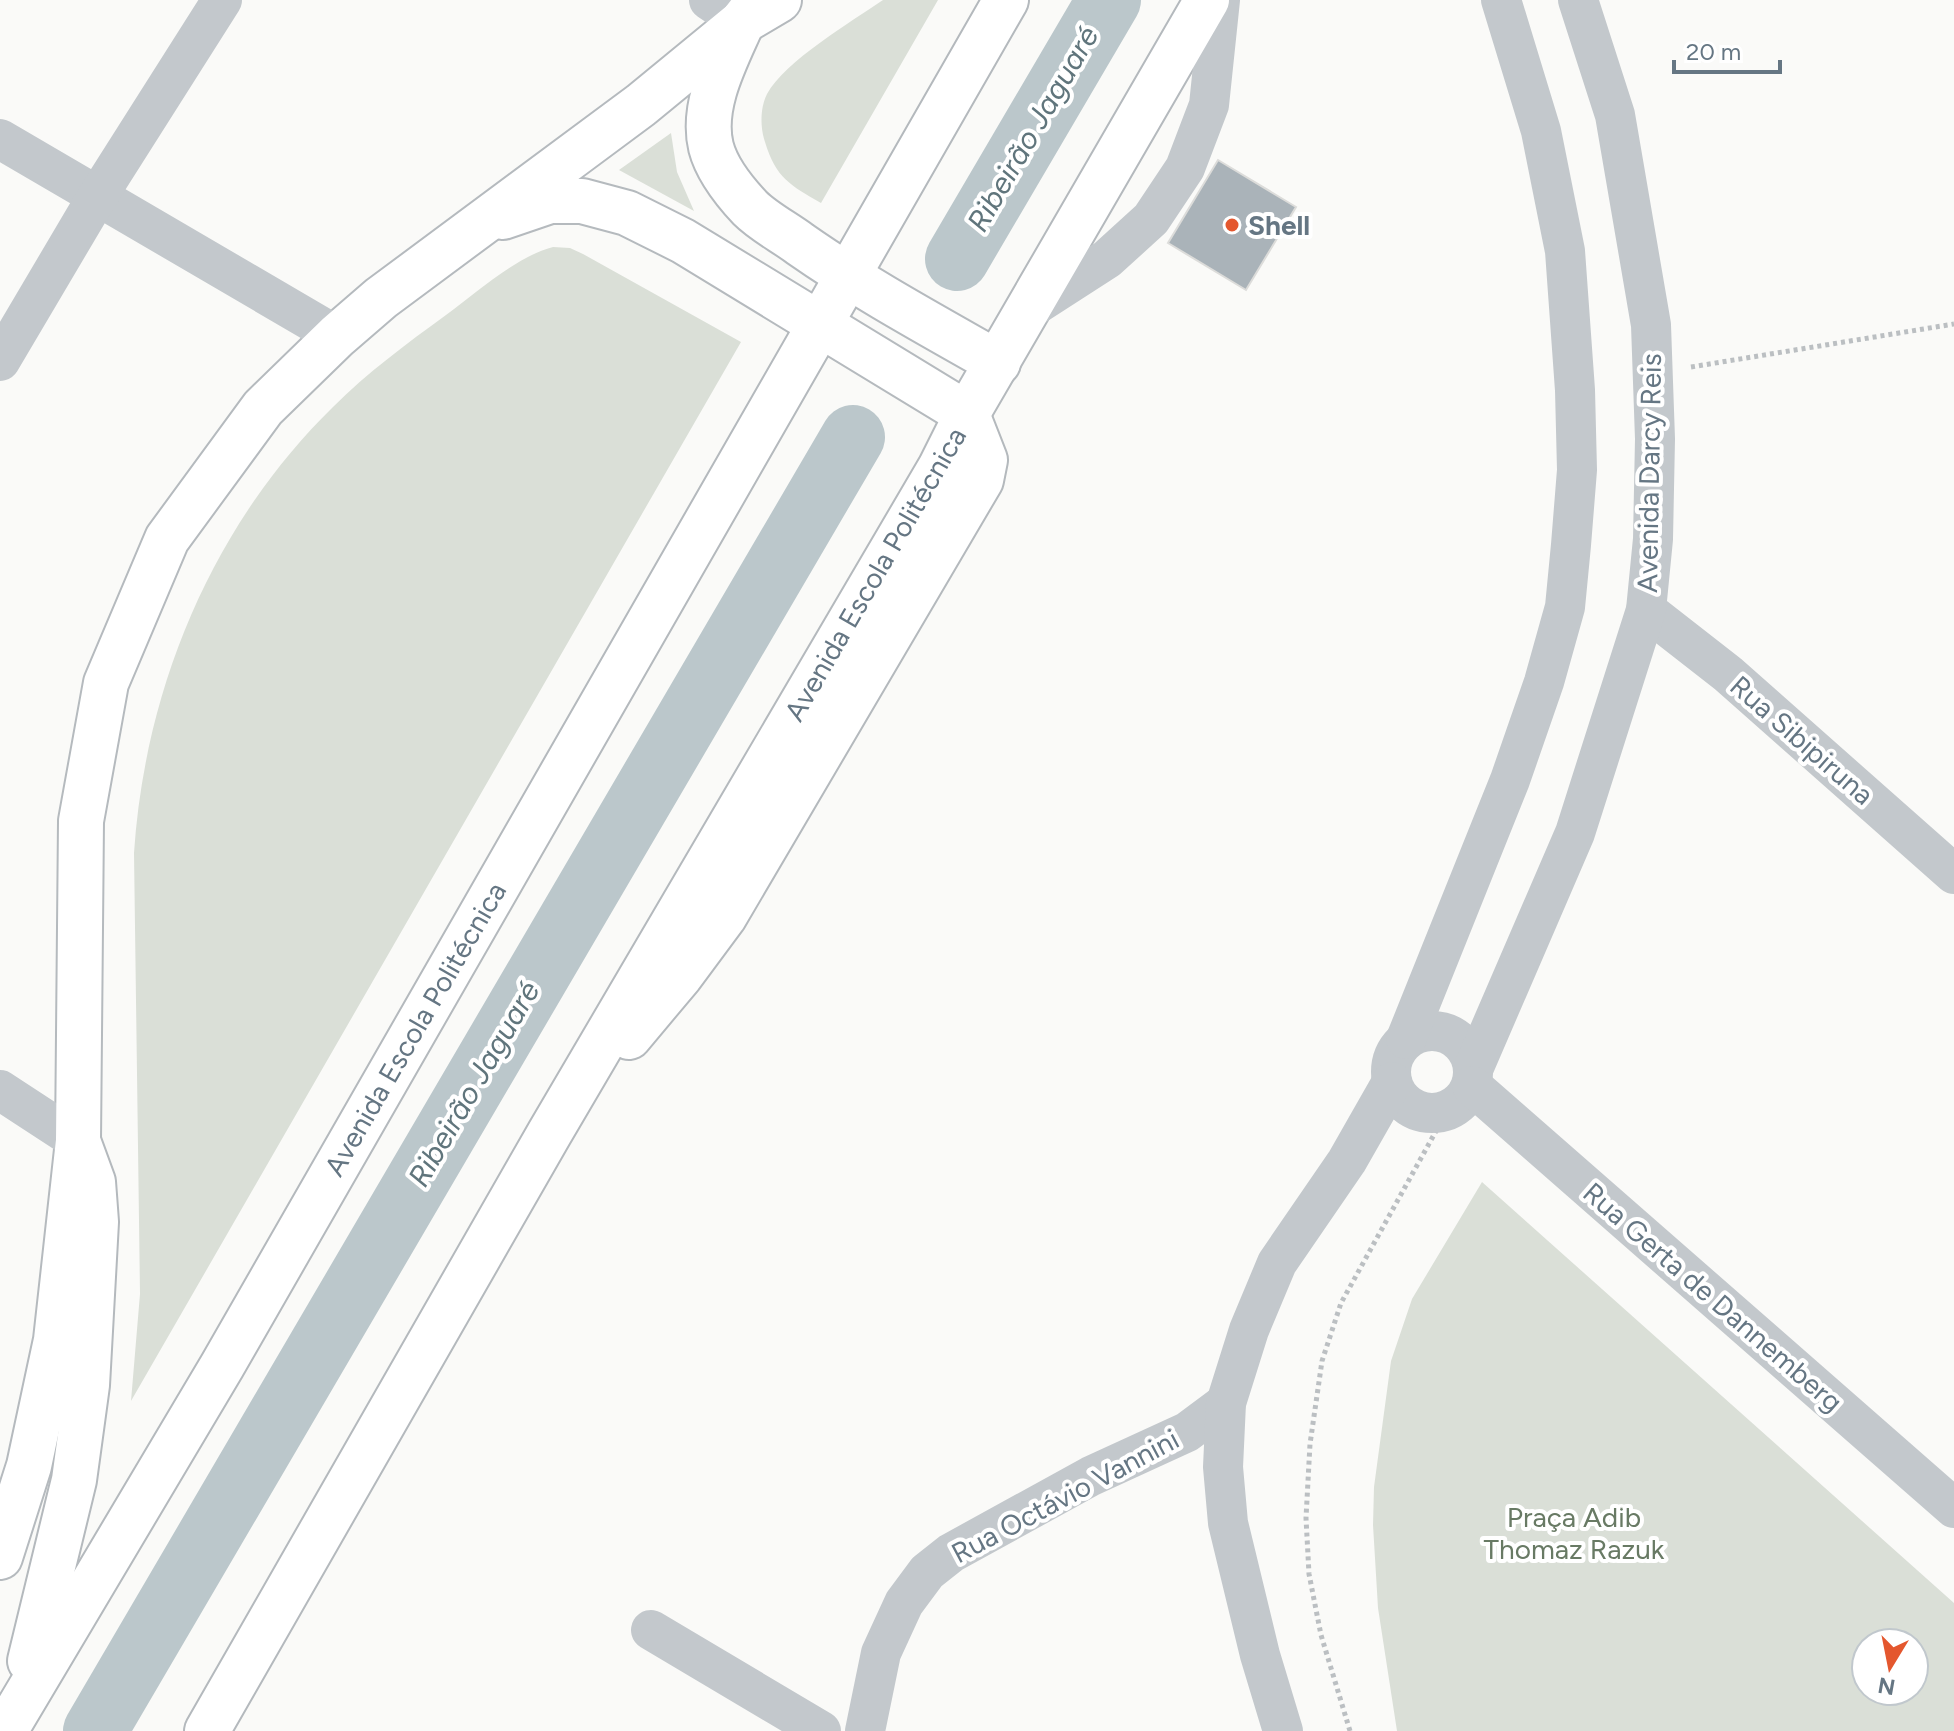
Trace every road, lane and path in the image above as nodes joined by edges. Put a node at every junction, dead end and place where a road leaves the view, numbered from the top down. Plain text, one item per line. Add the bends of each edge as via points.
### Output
1 (222, 0) edge
2 (779, 0) edge
3 (1006, 0) edge
4 (1207, 0) edge
5 (1220, 0) edge
6 (1501, 0) edge
7 (1578, 0) edge
8 (737, 7) edge
9 (0, 139) edge
10 (97, 197) junction
11 (478, 225) junction
12 (848, 276) junction
13 (1031, 308) junction
14 (1954, 324) edge
15 (820, 325) junction
16 (337, 336) junction
17 (0, 361) edge
18 (998, 363) junction
19 (1653, 374) junction
20 (967, 414) junction
21 (1646, 610) junction
22 (1954, 874) edge
23 (1406, 1039) junction
24 (1392, 1082) junction
25 (1464, 1088) junction
26 (0, 1090) edge
27 (78, 1141) junction
28 (1226, 1403) junction
29 (1954, 1508) edge
30 (0, 1557) edge
31 (651, 1630) dead end
32 (12, 1718) edge
33 (207, 1731) edge
34 (821, 1731) edge
35 (865, 1731) edge
36 (1283, 1731) edge
37 (1350, 1731) edge

1 - 10 street
2 - 8 main road
3 - 12 main road, Avenida Escola Politécnica
4 - 13 main road, Avenida Escola Politécnica
5 - 13 street via 1209,105 1185,168 1151,219 1107,259
6 - 23 street via 1541,131 1565,251 1577,457 1571,545 1565,607 1544,682
7 - 19 street, Avenida Darcy Reis via 1615,115 1651,325
8 - 11 main road via 641,105
8 - 12 main road via 714,94 711,147 724,177 752,210
9 - 10 street
10 - 16 street
10 - 17 street
11 - 15 main road via 550,201 582,201 627,213
11 - 16 main road
12 - 15 main road, Avenida Escola Politécnica
12 - 18 main road
13 - 18 main road, Avenida Escola Politécnica
14 - 19 path
15 - 20 main road, Avenida Escola Politécnica
15 - 32 main road, Avenida Escola Politécnica via 222,1366
16 - 27 main road via 263,408 167,539 106,683 81,821
18 - 20 main road, Avenida Escola Politécnica
19 - 21 street, Avenida Darcy Reis via 1653,539
20 - 33 main road via 985,460 981,480 724,917 549,1134
21 - 22 street, Rua Sibipiruna via 1728,674
21 - 25 street, Avenida Darcy Reis via 1575,833
23 - 24 street via 1393,1059
23 - 25 street via 1426,1031 1448,1034 1465,1047
24 - 25 street via 1413,1109 1436,1114
24 - 28 street via 1347,1161 1277,1263
25 - 29 street, Rua Gerta de Dannemberg
25 - 37 path via 1341,1303 1322,1361 1310,1444 1309,1574
26 - 27 street
27 - 30 main road via 56,1340 29,1466
27 - 32 main road via 93,1182 96,1222 87,1385 74,1480
28 - 35 street, Rua Octávio Vannini via 1187,1432 1091,1476 951,1553 927,1572 904,1603 881,1653
28 - 36 street via 1223,1467 1228,1523
31 - 34 street

